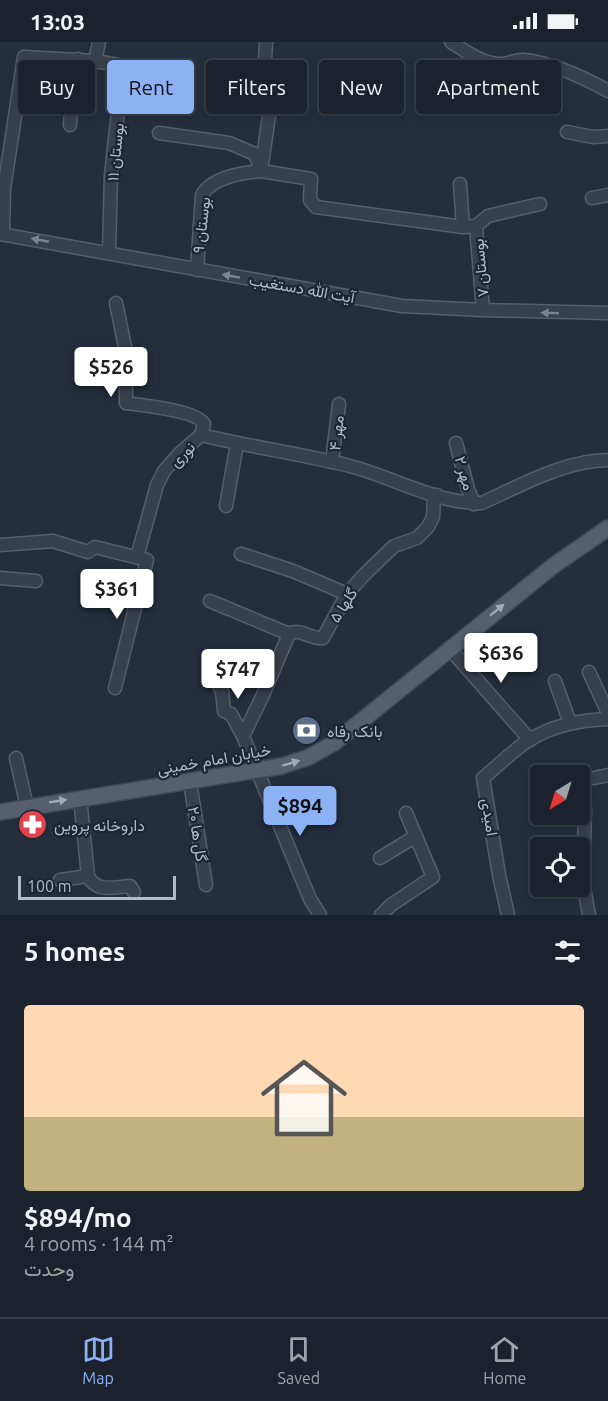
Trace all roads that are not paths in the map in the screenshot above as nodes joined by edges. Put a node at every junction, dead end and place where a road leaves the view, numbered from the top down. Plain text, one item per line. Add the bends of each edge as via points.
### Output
1 (99, 42) edge
2 (266, 42) edge
3 (451, 42) edge
4 (78, 59) junction
5 (86, 60) edge
6 (94, 60) edge
7 (95, 61) edge
8 (608, 91) edge
9 (70, 125) dead end
10 (567, 132) dead end
11 (159, 133) dead end
12 (608, 136) edge
13 (261, 171) junction
14 (460, 184) dead end
15 (608, 195) edge
16 (592, 198) dead end
17 (540, 204) dead end
18 (463, 226) junction
19 (476, 226) junction
20 (1, 234) edge
21 (109, 252) junction
22 (197, 270) junction
23 (116, 303) dead end
24 (483, 310) junction
25 (608, 313) edge
26 (339, 404) dead end
27 (201, 435) junction
28 (456, 443) dead end
29 (237, 444) junction
30 (608, 460) edge
31 (332, 462) junction
32 (437, 495) junction
33 (474, 504) junction
34 (226, 506) dead end
35 (608, 528) edge
36 (0, 545) edge
37 (241, 554) dead end
38 (142, 558) junction
39 (0, 578) edge
40 (36, 581) dead end
41 (348, 594) junction
42 (210, 601) dead end
43 (289, 634) junction
44 (449, 648) junction
45 (589, 672) dead end
46 (213, 676) dead end
47 (555, 681) dead end
48 (116, 688) dead end
49 (608, 713) edge
50 (608, 719) edge
51 (570, 723) junction
52 (243, 736) junction
53 (530, 740) junction
54 (16, 758) dead end
55 (256, 771) junction
56 (608, 775) edge
57 (594, 778) dead end
58 (190, 782) junction
59 (80, 798) junction
60 (27, 807) junction
61 (0, 812) edge
62 (406, 813) dead end
63 (585, 825) edge
64 (416, 836) junction
65 (380, 858) dead end
66 (88, 876) junction
67 (60, 880) dead end
68 (206, 885) dead end
69 (134, 892) dead end
70 (320, 915) edge
71 (381, 915) edge
72 (508, 915) edge
73 (589, 915) edge

1 - 6 street
2 - 13 street via 270,102
3 - 8 street via 499,64 526,60 561,70
4 - 5 street
4 - 9 street
4 - 20 street via 24,57
7 - 21 street, بوستان ۱۱ via 123,66 111,175
10 - 12 street
11 - 13 street via 241,147 255,154
13 - 18 street via 311,179 310,200 316,207
13 - 22 street, بوستان ۹ via 224,179 205,189
14 - 18 street
15 - 16 street
17 - 19 street via 488,216
18 - 19 street
19 - 24 street, بوستان ۷
21 -> 20 street, آیت الله دستغیب
21 - 22 street, آیت الله دستغیب
24 -> 22 street, آیت الله دستغیب via 402,306
23 - 27 street, نوری via 126,352 126,403 200,418 204,423
25 -> 24 street, آیت الله دستغیب
26 - 31 street, مهر ۴
27 - 29 street
27 - 38 street, نوری via 164,471 157,485
28 - 33 street, مهر ۲
29 - 31 street
29 - 34 street
30 - 33 street via 562,468
31 - 32 street
32 - 33 street
32 - 41 street, گلها ۵ via 433,516 423,533 394,546
44 -> 35 main road, خیابان امام خمینی via 562,558
36 - 38 street via 54,541 88,552 95,547
37 - 41 street
38 - 48 street, نوری
39 - 40 street
41 - 43 street, گلها ۵ via 323,638 292,631
42 - 43 street
43 - 52 street
44 - 53 street
55 -> 44 main road, خیابان امام خمینی via 309,757 334,743
45 - 49 street
46 - 52 street via 222,691 224,711 231,714
47 - 51 street
50 - 51 street
51 - 53 street
52 - 55 street
53 - 72 street, امیدی via 483,778
54 - 60 street
55 - 58 main road, خیابان امام خمینی
55 - 70 street
56 - 57 street
58 - 59 main road, خیابان امام خمینی
58 - 68 street, گل ها ۲۰
60 -> 59 main road, خیابان امام خمینی
59 - 66 street
60 - 61 main road, خیابان امام خمینی
62 - 64 street
63 - 73 street via 583,882
64 - 65 street
64 - 71 street via 433,877
66 - 67 street
66 - 69 street via 91,884 99,888 130,886

